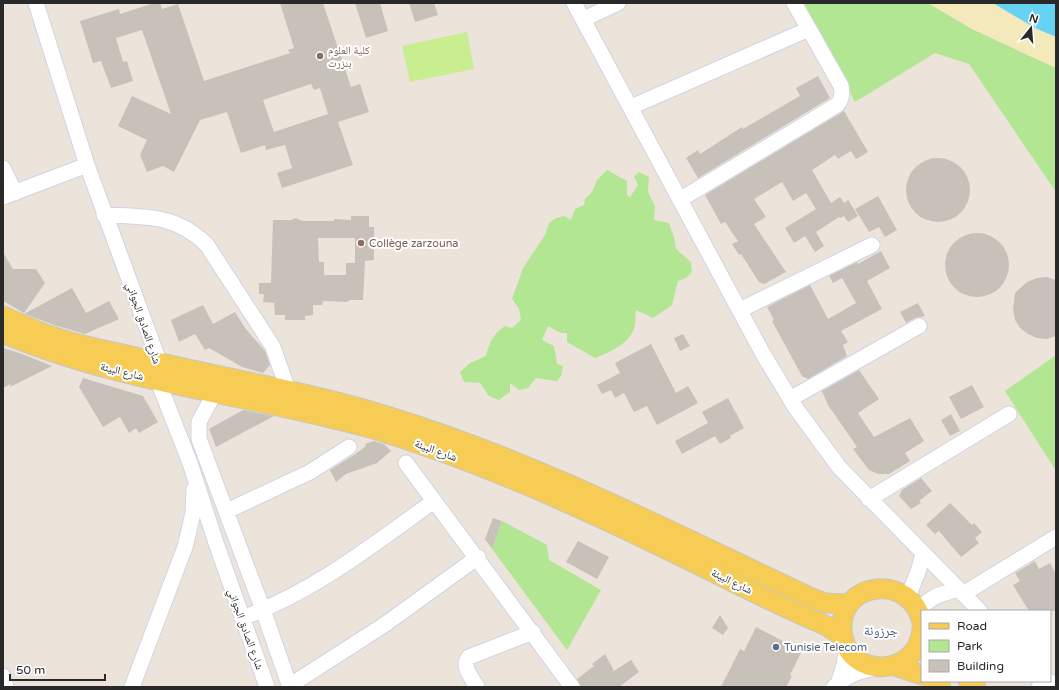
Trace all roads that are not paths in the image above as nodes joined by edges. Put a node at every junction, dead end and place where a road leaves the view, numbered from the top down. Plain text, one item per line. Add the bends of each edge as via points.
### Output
1 (36, 3) edge
2 (574, 3) edge
3 (618, 3) edge
4 (794, 3) edge
5 (584, 19) junction
6 (809, 29) junction
7 (631, 107) junction
8 (87, 164) junction
9 (3, 168) edge
10 (9, 195) edge
11 (681, 199) junction
12 (104, 215) junction
13 (872, 245) dead end
14 (740, 310) junction
15 (3, 316) edge
16 (919, 326) dead end
17 (3, 333) edge
18 (159, 372) junction
19 (288, 390) junction
20 (215, 392) junction
21 (790, 399) junction
22 (1009, 414) dead end
23 (349, 447) dead end
24 (206, 458) junction
25 (190, 462) junction
26 (406, 463) dead end
27 (195, 478) junction
28 (869, 499) junction
29 (434, 502) junction
30 (227, 511) junction
31 (1056, 537) edge
32 (216, 543) junction
33 (185, 547) junction
34 (922, 552) junction
35 (478, 557) junction
36 (961, 592) junction
37 (849, 604) junction
38 (263, 610) junction
39 (916, 610) edge
40 (979, 610) edge
41 (242, 618) junction
42 (533, 632) junction
43 (921, 639) edge
44 (845, 641) junction
45 (887, 667) junction
46 (921, 675) edge
47 (3, 676) edge
48 (1048, 682) edge
49 (836, 685) edge
50 (290, 686) edge
51 (6, 687) edge
52 (132, 687) edge
53 (267, 687) edge
54 (477, 687) edge
55 (572, 687) edge
56 (1039, 687) edge

1 - 8 street, شارع الصادق الجواني
2 - 5 street
3 - 5 street
4 - 6 street
5 - 7 street
6 - 7 street
6 - 11 street via 841,86 841,101
7 - 11 street
8 - 10 street
8 - 12 street, شارع الصادق الجواني
9 - 10 street
11 - 14 street
12 - 18 street, شارع الصادق الجواني
12 - 19 street via 161,218 176,223 198,236 207,245 266,335 278,359
13 - 14 street
14 - 21 street
15 - 18 main road, شارع البيئة via 44,334
16 - 21 street
17 - 18 main road, شارع البيئة via 39,348
18 - 19 main road, شارع البيئة
18 - 20 main road, شارع البيئة
18 - 25 street, شارع الصادق الجواني
19 - 37 main road, شارع البيئة via 387,416 488,451 575,487 812,598 824,603
20 - 24 street via 198,428
20 - 44 main road, شارع البيئة via 385,432 481,466 565,501 825,625
21 - 28 street via 839,467
22 - 28 street
23 - 30 street via 310,472
24 - 25 street
24 - 30 street
25 - 27 street, شارع الصادق الجواني
26 - 29 street
27 - 32 street, شارع الصادق الجواني
27 - 33 street via 193,513
28 - 34 street
29 - 35 street
29 - 38 street via 305,590
30 - 38 street
31 - 36 street
32 - 33 street via 209,537 199,535
32 - 41 street, شارع الصادق الجواني
33 - 52 street
34 - 36 street
34 - 39 street
35 - 42 street
35 - 50 street via 384,626
36 - 39 street via 936,596
36 - 40 street
37 - 39 main road via 867,591 882,588 896,590
37 - 44 main road via 843,618
38 - 41 street
38 - 50 street
41 - 53 street, شارع الصادق الجواني
42 - 54 street via 467,660 466,666
42 - 55 street
43 - 45 main road via 916,650 908,658
44 - 45 main road, شارع البيئة via 855,657 863,663
44 - 49 street via 844,665
45 - 46 main road, شارع البيئة
45 - 49 street via 857,672
47 - 51 street
48 - 56 street

